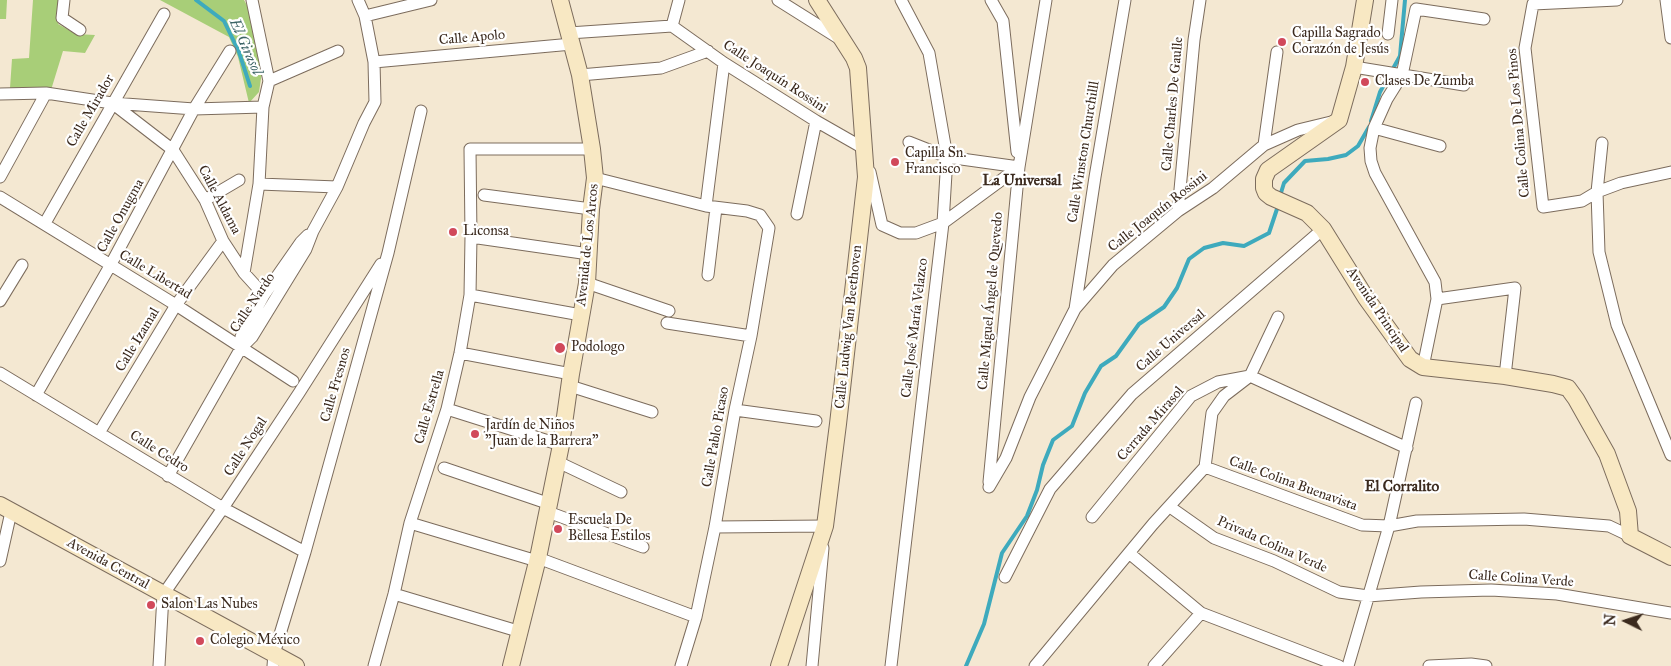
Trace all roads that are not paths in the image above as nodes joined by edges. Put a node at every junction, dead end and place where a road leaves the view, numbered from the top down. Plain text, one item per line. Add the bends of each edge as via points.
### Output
1 (64, 0) edge
2 (252, 0) edge
3 (358, 0) edge
4 (431, 0) edge
5 (560, 0) edge
6 (680, 0) edge
7 (778, 0) edge
8 (817, 0) edge
9 (901, 0) edge
10 (991, 0) edge
11 (1046, 0) edge
12 (1126, 0) edge
13 (1200, 0) edge
14 (1365, 0) edge
15 (1392, 0) edge
16 (1616, 0) edge
17 (1666, 0) edge
18 (164, 14) dead end
19 (365, 16) junction
20 (1484, 19) dead end
21 (672, 26) junction
22 (80, 30) dead end
23 (1388, 34) dead end
24 (1671, 38) edge
25 (571, 39) junction
26 (842, 41) junction
27 (230, 51) dead end
28 (338, 51) dead end
29 (708, 51) junction
30 (1277, 52) dead end
31 (374, 62) junction
32 (724, 63) junction
33 (1361, 68) junction
34 (580, 75) junction
35 (1398, 75) junction
36 (269, 81) junction
37 (1464, 85) dead end
38 (46, 93) junction
39 (0, 94) edge
40 (112, 103) junction
41 (263, 107) junction
42 (194, 109) junction
43 (421, 111) dead end
44 (1339, 120) junction
45 (816, 121) junction
46 (1374, 128) junction
47 (909, 142) dead end
48 (1602, 143) dead end
49 (1264, 145) junction
50 (1440, 146) dead end
51 (592, 149) junction
52 (173, 150) junction
53 (865, 150) junction
54 (947, 157) junction
55 (1019, 166) junction
56 (1671, 172) edge
57 (0, 177) edge
58 (596, 178) junction
59 (239, 180) dead end
60 (259, 184) junction
61 (337, 187) junction
62 (1597, 192) junction
63 (484, 195) dead end
64 (0, 197) edge
65 (205, 200) junction
66 (711, 207) junction
67 (591, 209) junction
68 (1178, 211) junction
69 (797, 214) dead end
70 (45, 223) junction
71 (942, 223) junction
72 (1323, 228) junction
73 (313, 231) junction
74 (471, 237) junction
75 (223, 241) junction
76 (388, 252) junction
77 (589, 254) junction
78 (22, 265) dead end
79 (110, 266) junction
80 (244, 273) junction
81 (708, 275) dead end
82 (587, 283) junction
83 (264, 295) junction
84 (470, 295) junction
85 (1437, 299) junction
86 (0, 301) edge
87 (176, 305) junction
88 (1074, 309) junction
89 (670, 311) dead end
90 (581, 315) junction
91 (1278, 317) dead end
92 (666, 323) dead end
93 (751, 336) junction
94 (241, 348) junction
95 (460, 353) junction
96 (1423, 367) junction
97 (0, 374) edge
98 (1250, 376) junction
99 (1505, 376) junction
100 (570, 380) junction
101 (293, 381) dead end
102 (36, 395) junction
103 (1416, 403) dead end
104 (447, 409) junction
105 (735, 410) junction
106 (652, 412) dead end
107 (816, 421) dead end
108 (99, 433) junction
109 (561, 444) junction
110 (1407, 448) junction
111 (1671, 454) edge
112 (558, 462) junction
113 (1205, 467) junction
114 (444, 468) dead end
115 (168, 476) junction
116 (988, 486) joint
117 (621, 492) dead end
118 (1170, 507) junction
119 (6, 508) edge
120 (223, 508) junction
121 (549, 508) junction
122 (1092, 518) dead end
123 (410, 523) junction
124 (825, 526) junction
125 (1389, 526) junction
126 (715, 527) junction
127 (1630, 536) junction
128 (643, 547) dead end
129 (305, 552) junction
130 (1129, 553) junction
131 (1671, 557) edge
132 (538, 560) junction
133 (0, 561) edge
134 (1005, 577) dead end
135 (394, 594) junction
136 (163, 595) junction
137 (1368, 596) junction
138 (1201, 613) junction
139 (1671, 613) edge
140 (696, 617) junction
141 (521, 632) junction
142 (274, 660) edge
143 (159, 666) edge
144 (296, 666) edge
145 (374, 666) edge
146 (512, 666) edge
147 (681, 666) edge
148 (779, 666) edge
149 (812, 666) edge
150 (891, 666) edge
151 (1035, 666) edge
152 (1154, 666) edge
153 (1339, 666) edge
154 (1348, 666) edge
155 (1429, 666) edge
156 (1486, 666) edge

1 - 22 street via 62,18
2 - 36 street
3 - 19 street
4 - 19 street
5 - 25 street, Avenida de Los Arcos
6 - 21 street
7 - 26 street
8 - 26 street, Calle Ludwig Van Beethoven
9 - 54 street, Calle José María Velazco via 929,54
10 - 55 street via 1003,21
11 - 55 street, Calle Miguel Ángel de Quevedo
12 - 88 street, Calle Winston Churchilll
13 - 68 street, Calle Charles De Gaulle
14 - 33 street
15 - 23 street
16 - 62 street, Calle Colina De Los Pinos via 1533,4 1525,48 1543,207 1582,201
17 - 24 street
18 - 40 street, Calle Mirador
19 - 31 street
20 - 35 street via 1416,9
21 - 25 street, Calle Apolo
21 - 29 street, Calle Joaquín Rossini
25 - 31 street, Calle Apolo
25 - 34 street, Avenida de Los Arcos
26 - 53 street, Calle Ludwig Van Beethoven via 858,68
27 - 42 street, Calle Onugma
28 - 36 street
29 - 32 street, Calle Joaquín Rossini
29 - 34 street via 662,68
30 - 49 street
31 - 61 street, Calle Nardo via 375,102
32 - 45 street, Calle Joaquín Rossini
32 - 66 street
33 - 35 street
33 - 44 street
34 - 51 street, Avenida de Los Arcos
35 - 37 street
35 - 46 street
36 - 41 street
38 - 39 street, Calle Aldama
38 - 40 street, Calle Aldama
38 - 57 street
40 - 42 street
40 - 52 street, Calle Aldama
40 - 70 street, Calle Mirador
41 - 42 street
41 - 60 street
42 - 52 street, Calle Onugma
43 - 76 street, Calle Fresnos
44 - 49 street, Calle Joaquín Rossini via 1298,130
44 - 72 street, Avenida Principal via 1268,170 1264,179 1264,188 1271,198 1307,213
45 - 53 street, Calle Joaquín Rossini
45 - 69 street
46 - 50 street
46 - 85 street via 1370,148 1375,173 1435,282
47 - 54 street
48 - 62 street
49 - 68 street, Calle Joaquín Rossini via 1213,188
51 - 58 street, Avenida de Los Arcos
51 - 74 street, Calle Estrella via 470,149
52 - 65 street, Calle Aldama
52 - 79 street, Calle Onugma
53 - 71 street via 882,225 900,233 916,233
53 - 124 street, Calle Ludwig Van Beethoven via 866,177
54 - 55 street
54 - 71 street, Calle José María Velazco
55 - 71 street
55 - 116 street, Calle Miguel Ángel de Quevedo
56 - 62 street
58 - 66 street
58 - 67 street, Avenida de Los Arcos
59 - 65 street
60 - 61 street
60 - 80 street
61 - 73 street, Calle Nardo
62 - 111 street via 1599,252 1616,326
63 - 67 street
64 - 70 street, Calle Libertad
65 - 75 street, Calle Aldama
66 - 81 street
66 - 93 street, Calle Pablo Picaso via 760,215 769,228
67 - 77 street, Avenida de Los Arcos
68 - 88 street, Calle Joaquín Rossini via 1113,265
70 - 79 street, Calle Libertad
71 - 150 street, Calle José María Velazco
72 - 96 street, Avenida Principal via 1402,349
72 - 134 street, Calle Universal via 1132,394 1050,489
73 - 83 street, Calle Nardo via 301,242
73 - 94 street, Calle Nardo via 306,249 252,337
74 - 77 street
74 - 84 street, Calle Estrella
75 - 80 street, Calle Aldama
75 - 87 street, Calle Izamal
76 - 120 street, Calle Nogal
76 - 129 street, Calle Fresnos
77 - 82 street, Avenida de Los Arcos
78 - 86 street
79 - 87 street, Calle Libertad
79 - 102 street, Calle Onugma
80 - 83 street, Calle Aldama
82 - 89 street
82 - 90 street, Avenida de Los Arcos
83 - 94 street, Calle Nardo via 241,337
84 - 90 street
84 - 95 street, Calle Estrella
85 - 96 street
85 - 99 street via 1515,288
87 - 94 street, Calle Libertad
87 - 108 street, Calle Izamal
88 - 116 street, Calle Joaquín Rossini via 1030,397 1006,458
90 - 100 street, Avenida de Los Arcos
91 - 98 street
92 - 93 street
93 - 105 street, Calle Pablo Picaso
94 - 101 street, Calle Libertad
94 - 115 street
95 - 100 street
95 - 104 street, Calle Estrella
96 - 99 street
97 - 102 street, Calle Cedro
98 - 110 street
98 - 113 street via 1224,396 1212,413
98 - 122 street, Cerrada Mirasol via 1218,382 1191,396
99 - 127 street via 1568,388 1607,454 1628,511
100 - 106 street
100 - 109 street, Avenida de Los Arcos
102 - 108 street, Calle Cedro
103 - 110 street
104 - 109 street
104 - 123 street, Calle Estrella
105 - 107 street
105 - 126 street, Calle Pablo Picaso
108 - 115 street, Calle Cedro
109 - 112 street, Avenida de Los Arcos
110 - 125 street
112 - 117 street
112 - 121 street, Avenida de Los Arcos
113 - 118 street
113 - 125 street, Calle Colina Buenavista via 1362,525
114 - 121 street
115 - 120 street, Calle Cedro
118 - 130 street
118 - 137 street, Privada Colina Verde via 1214,538 1274,561 1339,592
119 - 133 street
119 - 136 street, Avenida Central
120 - 129 street, Calle Cedro
120 - 136 street, Calle Nogal
121 - 128 street
121 - 132 street, Avenida de Los Arcos
123 - 132 street
123 - 135 street, Calle Estrella
124 - 126 street
124 - 148 street
124 - 149 street, Calle Ludwig Van Beethoven
125 - 127 street, Calle Colina Buenavista via 1417,521 1524,519 1609,526
125 - 137 street
126 - 140 street, Calle Pablo Picaso
127 - 131 street
129 - 142 street, Calle Fresnos
130 - 138 street
130 - 151 street
132 - 140 street
132 - 141 street, Avenida de Los Arcos
135 - 141 street
135 - 145 street, Calle Estrella
136 - 142 street, Avenida Central
136 - 143 street
137 - 139 street, Calle Colina Verde via 1491,590 1557,594
137 - 154 street
138 - 152 street
138 - 153 street
140 - 147 street, Calle Pablo Picaso
141 - 146 street, Avenida de Los Arcos
142 - 144 street, Avenida Central
155 - 156 street

